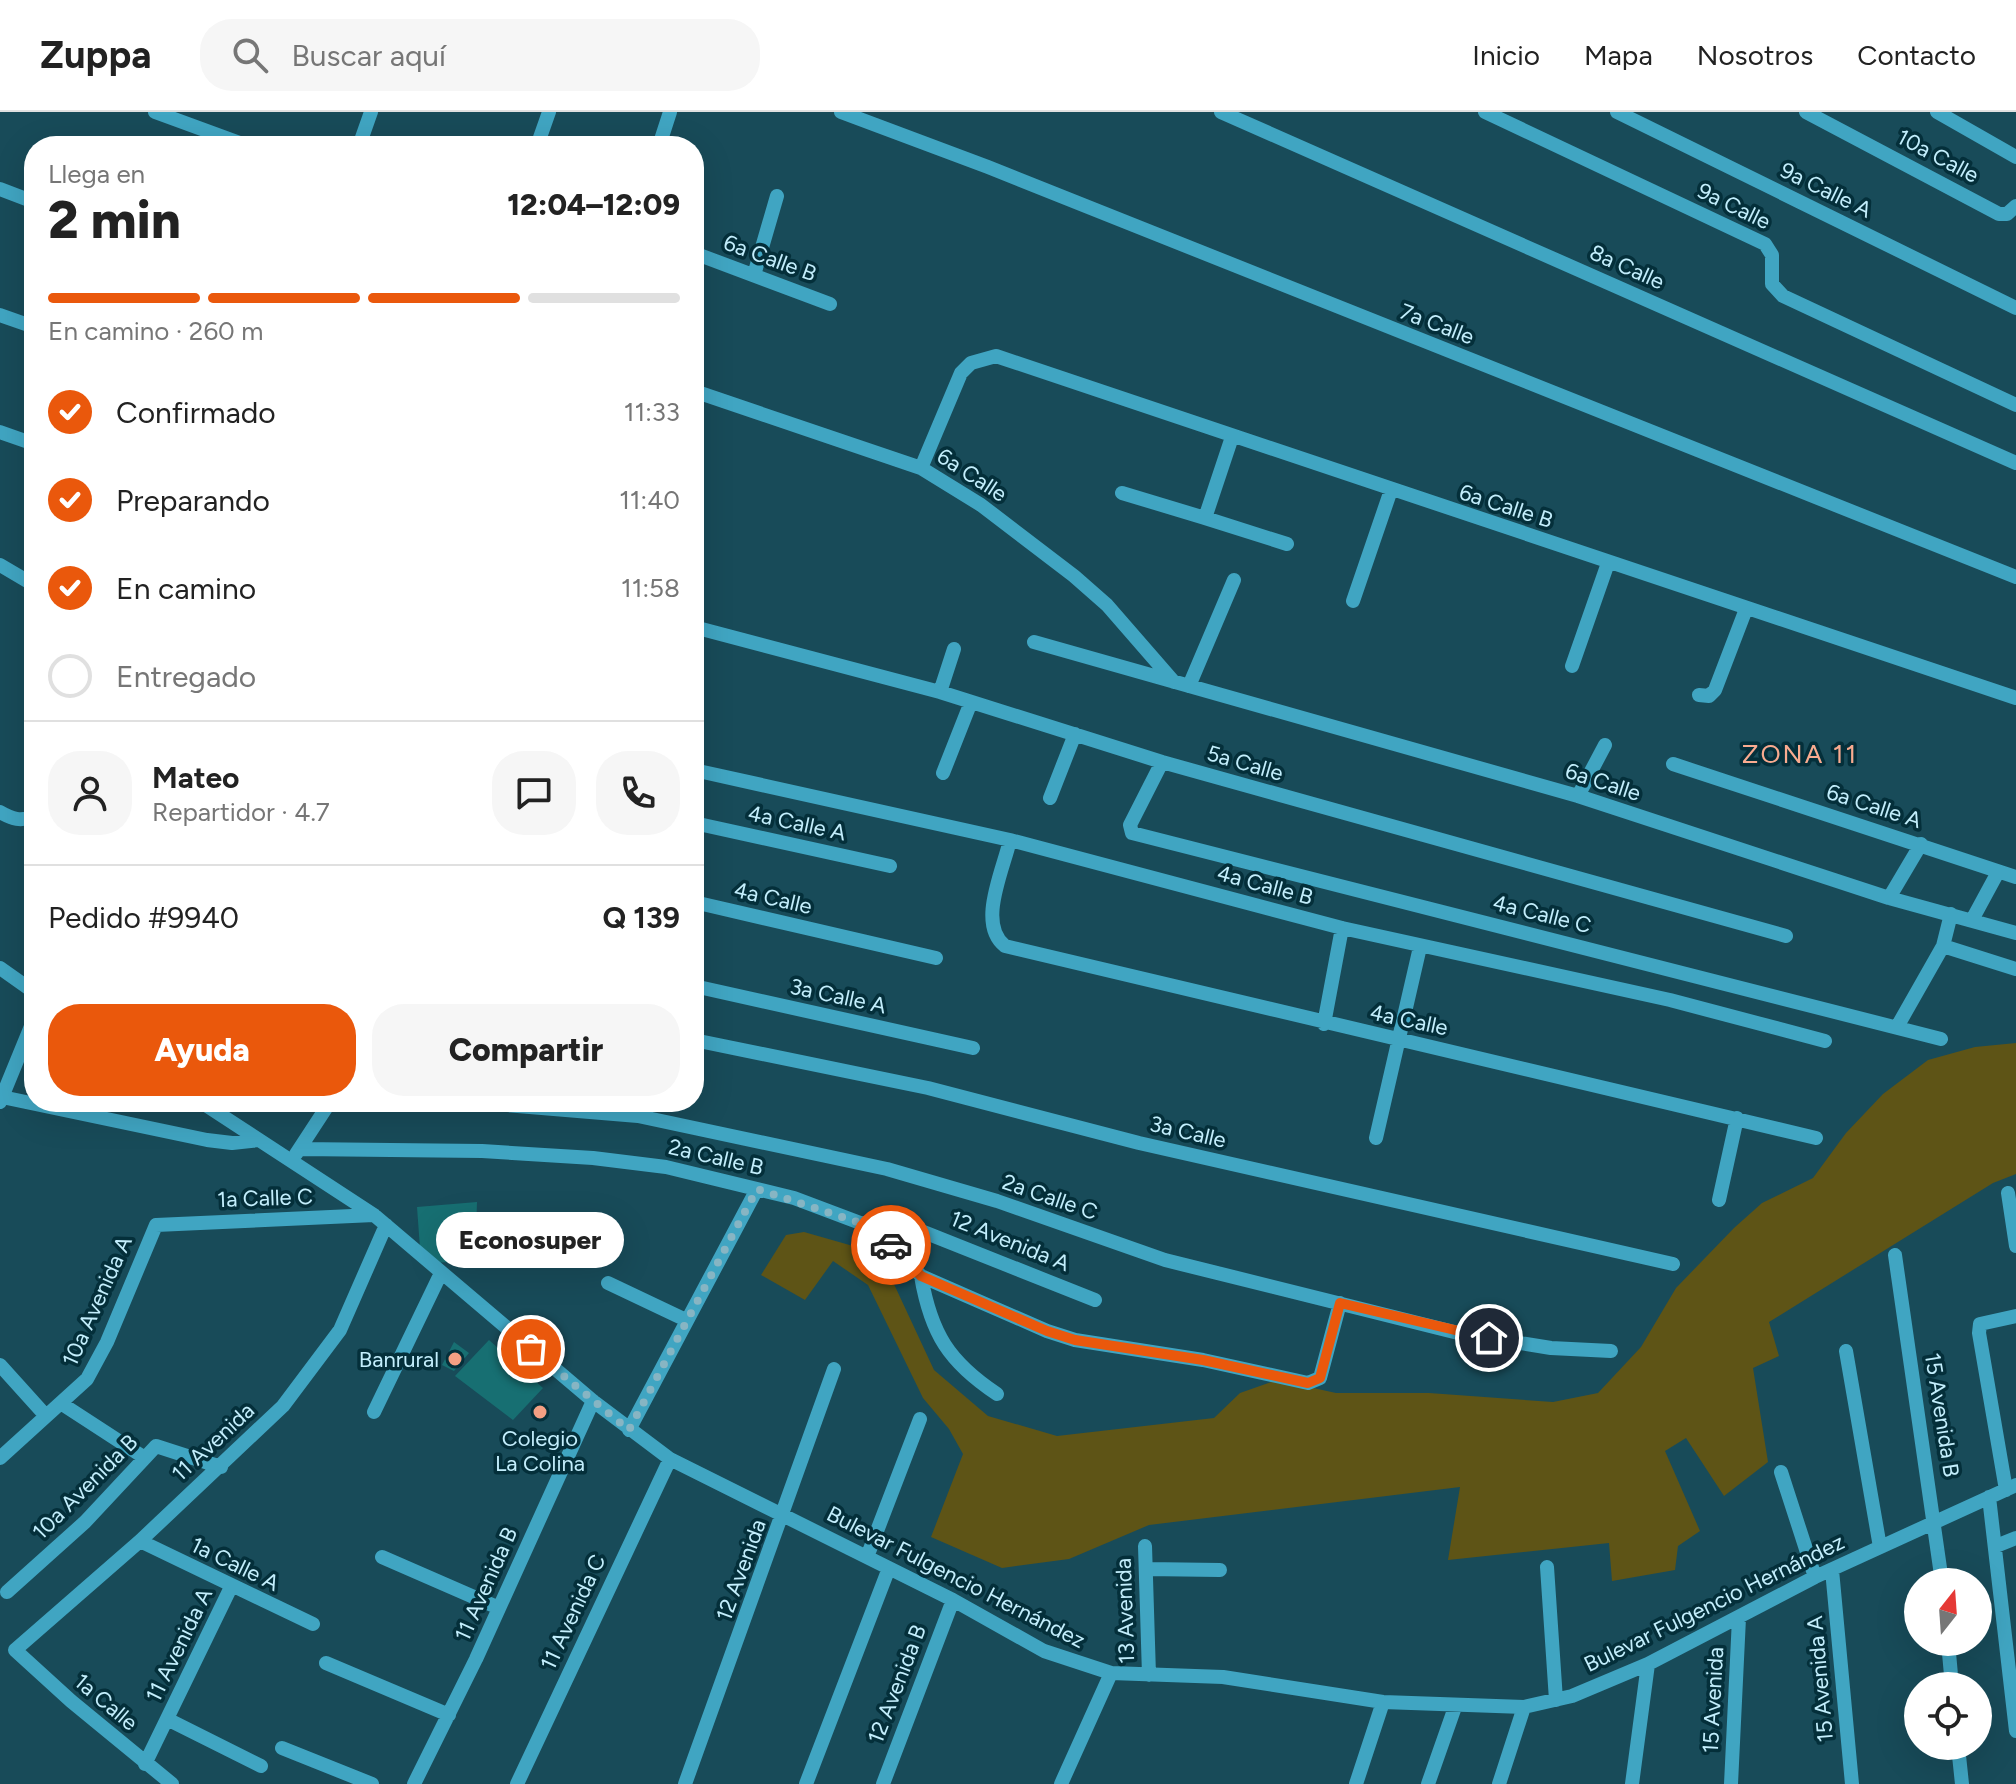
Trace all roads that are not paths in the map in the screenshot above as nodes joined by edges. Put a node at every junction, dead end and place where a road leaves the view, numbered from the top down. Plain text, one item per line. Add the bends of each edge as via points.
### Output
1 (155, 112) edge
2 (371, 112) edge
3 (549, 112) edge
4 (670, 112) edge
5 (841, 112) edge
6 (1221, 112) edge
7 (1485, 112) edge
8 (1617, 112) edge
9 (1806, 112) edge
10 (1937, 112) edge
11 (221, 136) edge
12 (363, 136) edge
13 (541, 136) edge
14 (662, 136) edge
15 (2016, 157) edge
16 (0, 189) edge
17 (777, 196) dead end
18 (24, 198) edge
19 (2012, 210) edge
20 (704, 257) edge
21 (754, 275) junction
22 (830, 304) dead end
23 (2016, 308) edge
24 (0, 315) edge
25 (24, 323) edge
26 (704, 394) edge
27 (2016, 405) edge
28 (0, 432) edge
29 (1232, 437) junction
30 (24, 440) edge
31 (2016, 463) edge
32 (921, 468) junction
33 (1391, 490) junction
34 (1122, 493) dead end
35 (1205, 518) junction
36 (1287, 544) dead end
37 (1608, 563) junction
38 (0, 565) edge
39 (2016, 577) edge
40 (24, 579) edge
41 (1234, 580) dead end
42 (1353, 601) dead end
43 (1746, 609) junction
44 (704, 630) edge
45 (1034, 642) dead end
46 (954, 649) dead end
47 (1572, 666) dead end
48 (1174, 682) junction
49 (1189, 686) junction
50 (940, 692) junction
51 (1699, 695) dead end
52 (2016, 698) edge
53 (971, 702) junction
54 (1075, 734) junction
55 (1605, 745) dead end
56 (1162, 762) junction
57 (1673, 764) dead end
58 (704, 772) edge
59 (943, 773) dead end
60 (1578, 796) junction
61 (1050, 798) dead end
62 (0, 812) edge
63 (24, 820) edge
64 (704, 825) edge
65 (1010, 840) junction
66 (1921, 844) junction
67 (890, 866) dead end
68 (1998, 872) junction
69 (2016, 877) edge
70 (1889, 898) junction
71 (704, 904) edge
72 (1951, 914) junction
73 (1972, 920) junction
74 (1342, 928) junction
75 (2016, 933) edge
76 (1786, 936) dead end
77 (1943, 946) junction
78 (1420, 947) junction
79 (936, 958) dead end
80 (0, 968) edge
81 (2016, 969) edge
82 (24, 985) edge
83 (704, 988) edge
84 (1324, 1024) junction
85 (1897, 1027) junction
86 (1398, 1039) junction
87 (1941, 1039) dead end
88 (1825, 1041) dead end
89 (704, 1042) edge
90 (24, 1043) edge
91 (973, 1048) dead end
92 (1, 1099) edge
93 (24, 1104) edge
94 (66, 1112) edge
95 (216, 1112) edge
96 (324, 1112) edge
97 (590, 1112) edge
98 (1737, 1118) junction
99 (1376, 1138) dead end
100 (1816, 1138) dead end
101 (259, 1140) junction
102 (296, 1155) junction
103 (757, 1189) junction
104 (2008, 1193) dead end
105 (1719, 1200) dead end
106 (380, 1220) junction
107 (159, 1224) joint
108 (863, 1224) junction
109 (2016, 1246) edge
110 (1895, 1255) dead end
111 (1673, 1264) dead end
112 (441, 1273) junction
113 (921, 1276) junction
114 (608, 1283) dead end
115 (1095, 1300) dead end
116 (1340, 1303) junction
117 (2016, 1316) edge
118 (686, 1320) junction
119 (1611, 1351) dead end
120 (1846, 1351) dead end
121 (0, 1365) edge
122 (834, 1369) dead end
123 (997, 1394) dead end
124 (593, 1401) junction
125 (62, 1404) junction
126 (374, 1412) dead end
127 (46, 1416) junction
128 (920, 1419) dead end
129 (629, 1430) junction
130 (0, 1458) edge
131 (145, 1458) junction
132 (670, 1459) junction
133 (221, 1467) junction
134 (1781, 1472) dead end
135 (2011, 1488) edge
136 (1989, 1497) junction
137 (784, 1515) junction
138 (1936, 1521) junction
139 (2016, 1538) edge
140 (140, 1541) junction
141 (1145, 1546) dead end
142 (1996, 1546) junction
143 (1880, 1547) junction
144 (382, 1557) dead end
145 (867, 1557) junction
146 (1547, 1567) dead end
147 (889, 1568) junction
148 (1941, 1568) edge
149 (1146, 1569) junction
150 (1220, 1570) dead end
151 (1832, 1570) junction
152 (1815, 1577) junction
153 (231, 1587) junction
154 (7, 1592) dead end
155 (953, 1600) junction
156 (499, 1608) junction
157 (1739, 1618) junction
158 (313, 1624) dead end
159 (15, 1650) joint
160 (326, 1663) dead end
161 (1648, 1664) junction
162 (1111, 1673) junction
163 (1149, 1675) junction
164 (1556, 1700) junction
165 (1383, 1702) junction
166 (1455, 1707) junction
167 (1524, 1707) junction
168 (449, 1715) junction
169 (167, 1719) junction
170 (2016, 1731) edge
171 (282, 1748) dead end
172 (1959, 1760) edge
173 (145, 1764) junction
174 (261, 1766) dead end
175 (172, 1784) edge
176 (372, 1784) edge
177 (414, 1784) edge
178 (517, 1784) edge
179 (685, 1784) edge
180 (806, 1784) edge
181 (883, 1784) edge
182 (1061, 1784) edge
183 (1356, 1784) edge
184 (1428, 1784) edge
185 (1499, 1784) edge
186 (1632, 1784) edge
187 (1731, 1784) edge
188 (1852, 1784) edge
189 (1962, 1784) edge

1 - 11 street
2 - 12 street
3 - 13 street
4 - 14 street
5 - 39 street, 7a Calle
6 - 31 street, 8a Calle
7 - 27 street, 9a Calle via 1765,244 1772,255 1772,284 1783,296
8 - 23 street, 9a Calle A
9 - 19 street, 10a Calle via 1999,214
10 - 15 street
16 - 18 street
17 - 21 street
20 - 21 street, 6a Calle B
21 - 22 street, 6a Calle B
24 - 25 street
26 - 32 street, 6a Calle
28 - 30 street
29 - 32 street, 6a Calle B via 1011,359 982,358 961,373
29 - 33 street, 6a Calle B
29 - 35 street
32 - 48 street, 6a Calle via 981,505 1074,576 1107,605
33 - 37 street, 6a Calle B
33 - 42 street
34 - 35 street
35 - 36 street
37 - 43 street, 6a Calle B
37 - 47 street
38 - 40 street
41 - 49 street
43 - 51 street via 1715,690
43 - 52 street, 6a Calle B
44 - 50 street, 5a Calle
45 - 48 street, 6a Calle
46 - 50 street
48 - 49 street, 6a Calle
49 - 60 street, 6a Calle
50 - 53 street, 5a Calle
53 - 54 street, 5a Calle
53 - 59 street
54 - 56 street, 5a Calle
54 - 61 street
55 - 60 street
56 - 76 street, 5a Calle
56 - 85 street, 4a Calle C via 1130,825 1132,833
57 - 66 street, 6a Calle A
58 - 65 street, 4a Calle B
60 - 70 street, 6a Calle
62 - 63 street
64 - 67 street, 4a Calle A
65 - 74 street, 4a Calle B
65 - 84 street, 4a Calle via 990,923 995,938 1005,946
66 - 68 street, 6a Calle A
66 - 70 street
68 - 69 street, 6a Calle A
68 - 73 street
70 - 72 street, 6a Calle
71 - 79 street, 4a Calle
72 - 73 street, 6a Calle
72 - 77 street
73 - 75 street, 6a Calle
74 - 78 street, 4a Calle B
74 - 84 street
77 - 81 street
77 - 85 street
78 - 86 street
78 - 88 street, 4a Calle B via 1670,1000
80 - 82 street
83 - 91 street, 3a Calle A
84 - 86 street, 4a Calle
85 - 87 street, 4a Calle C
86 - 98 street, 4a Calle
86 - 99 street
89 - 111 street, 3a Calle via 928,1088 1139,1143
90 - 92 street
92 - 93 street
94 - 101 street via 207,1140
95 - 101 street, Bulevar Fulgencio Hernández
96 - 102 street
97 - 116 street, 2a Calle C via 638,1116 887,1169 1165,1260
98 - 100 street, 4a Calle
98 - 105 street
101 - 102 street, Bulevar Fulgencio Hernández
102 - 103 street, 2a Calle B via 482,1151 630,1161
102 - 106 street, Bulevar Fulgencio Hernández
103 - 108 street, 2a Calle B
103 - 118 street
104 - 109 street
106 - 107 street, 1a Calle C
106 - 112 street, Bulevar Fulgencio Hernández
106 - 133 street, 11 Avenida via 352,1308 326,1354
107 - 125 street, 10a Avenida A via 98,1361
108 - 113 street, 2a Calle B
108 - 115 street, 12 Avenida A via 891,1219
110 - 138 street, 15 Avenida B
112 - 124 street, Bulevar Fulgencio Hernández
112 - 126 street
113 - 116 street, 2a Calle B via 1075,1340 1308,1383 1320,1378
113 - 123 street via 943,1344 964,1372
114 - 118 street
116 - 119 street, 2a Calle C via 1458,1333 1551,1348
117 - 135 street via 1980,1324
118 - 129 street
120 - 143 street
121 - 127 street
122 - 137 street, 12 Avenida
124 - 129 street, Bulevar Fulgencio Hernández
124 - 156 street, 11 Avenida B
125 - 127 street, 10a Avenida A
125 - 131 street
127 - 130 street, 10a Avenida A
128 - 145 street
129 - 132 street, Bulevar Fulgencio Hernández
131 - 133 street, 10a Avenida B via 158,1446
131 - 154 street, 10a Avenida B via 85,1522
132 - 137 street, Bulevar Fulgencio Hernández
132 - 178 street, 11 Avenida C
133 - 140 street, 11 Avenida
134 - 152 street
135 - 136 street, Bulevar Fulgencio Hernández
136 - 138 street, Bulevar Fulgencio Hernández
136 - 142 street
137 - 145 street, Bulevar Fulgencio Hernández
137 - 179 street, 12 Avenida
138 - 143 street, Bulevar Fulgencio Hernández
138 - 148 street, 15 Avenida B
139 - 142 street
140 - 153 street, 1a Calle A
140 - 159 street, 11 Avenida
141 - 149 street, 13 Avenida
142 - 170 street
143 - 151 street, Bulevar Fulgencio Hernández
144 - 156 street
145 - 147 street, Bulevar Fulgencio Hernández
146 - 164 street
147 - 155 street, Bulevar Fulgencio Hernández
147 - 180 street
149 - 150 street
149 - 163 street, 13 Avenida
151 - 152 street, Bulevar Fulgencio Hernández
151 - 188 street, 15 Avenida A
152 - 157 street, Bulevar Fulgencio Hernández
153 - 158 street, 1a Calle A
153 - 169 street, 11 Avenida A
155 - 162 street, Bulevar Fulgencio Hernández via 1044,1651
155 - 181 street, 12 Avenida B
156 - 168 street, 11 Avenida B
157 - 161 street, Bulevar Fulgencio Hernández
157 - 187 street, 15 Avenida
159 - 173 street, 1a Calle
160 - 168 street
161 - 164 street, Bulevar Fulgencio Hernández
161 - 186 street
162 - 163 street, Bulevar Fulgencio Hernández
162 - 182 street, 13 Avenida
163 - 165 street, Bulevar Fulgencio Hernández via 1223,1677
164 - 167 street, Bulevar Fulgencio Hernández
165 - 166 street, Bulevar Fulgencio Hernández
165 - 183 street
166 - 167 street, Bulevar Fulgencio Hernández
166 - 184 street
167 - 185 street
168 - 177 street, 11 Avenida B
169 - 173 street, 11 Avenida A
169 - 174 street
171 - 176 street
172 - 189 street
173 - 175 street, 1a Calle

